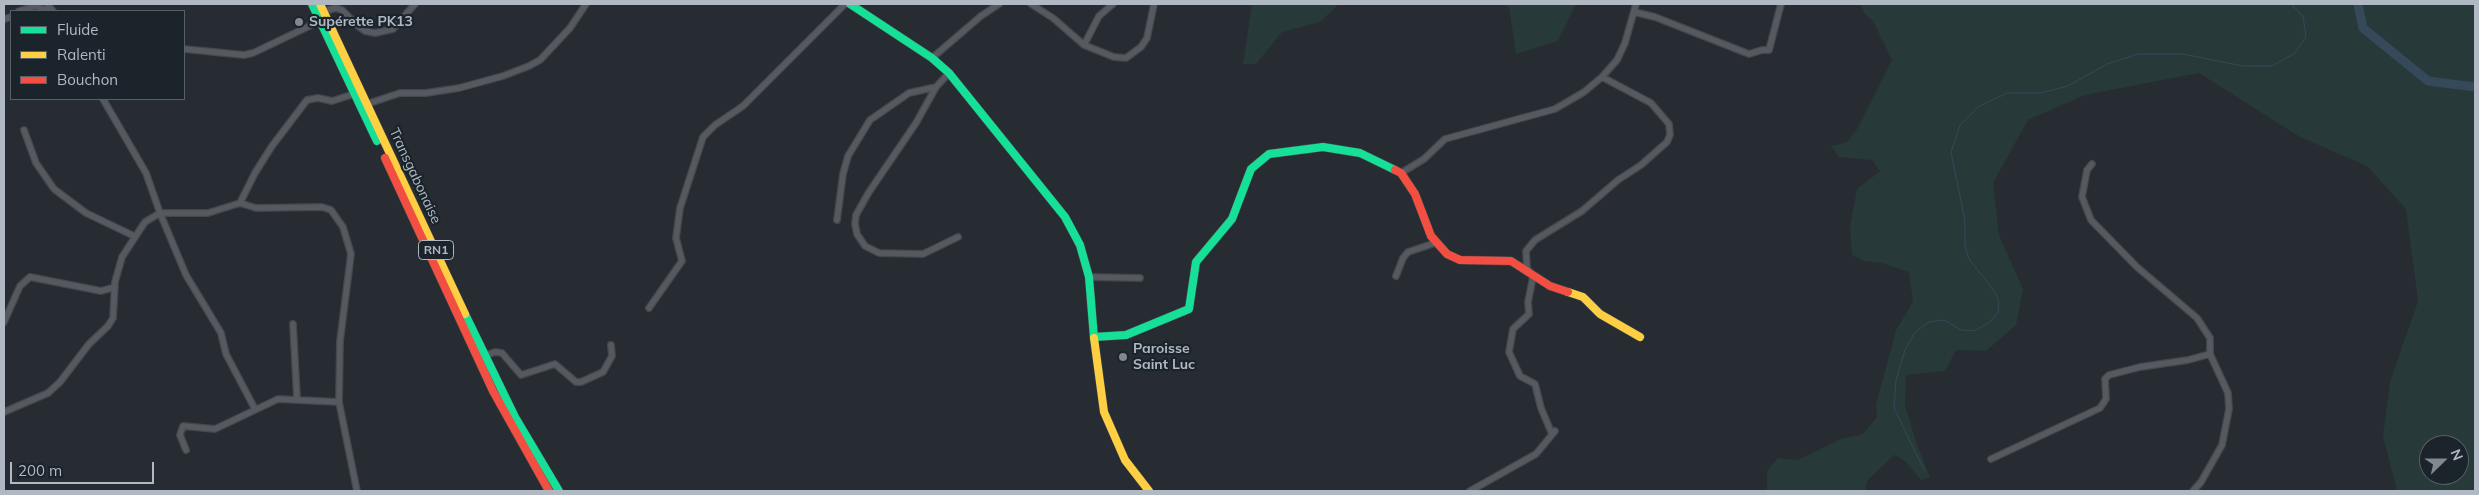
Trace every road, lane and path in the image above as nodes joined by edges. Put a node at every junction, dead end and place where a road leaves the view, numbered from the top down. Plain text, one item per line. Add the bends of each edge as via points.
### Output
1 (312, 4) edge
2 (415, 4) edge
3 (586, 4) edge
4 (845, 4) edge
5 (850, 4) edge
6 (999, 4) edge
7 (1031, 4) edge
8 (1113, 4) edge
9 (1154, 4) edge
10 (1636, 4) edge
11 (1781, 4) edge
12 (322, 8) edge
13 (22, 10) edge
14 (45, 10) edge
15 (1634, 12) junction
16 (320, 21) junction
17 (1084, 45) junction
18 (185, 49) edge
19 (932, 58) junction
20 (949, 72) junction
21 (1602, 77) junction
22 (936, 87) junction
23 (354, 94) junction
24 (104, 100) edge
25 (367, 104) junction
26 (24, 130) dead end
27 (2092, 164) dead end
28 (1401, 173) junction
29 (240, 203) junction
30 (160, 213) junction
31 (836, 220) dead end
32 (134, 236) junction
33 (958, 237) dead end
34 (1435, 243) junction
35 (1396, 276) dead end
36 (1089, 277) junction
37 (1533, 277) junction
38 (1140, 278) dead end
39 (115, 287) junction
40 (649, 308) dead end
41 (4, 322) edge
42 (293, 324) dead end
43 (1094, 337) junction
44 (1640, 337) dead end
45 (611, 344) dead end
46 (2210, 354) junction
47 (484, 356) junction
48 (297, 398) junction
49 (339, 402) junction
50 (255, 409) junction
51 (4, 412) edge
52 (186, 450) dead end
53 (1991, 458) dead end
54 (357, 491) edge
55 (549, 491) edge
56 (559, 491) edge
57 (1149, 491) edge
58 (1470, 491) edge
59 (2193, 491) edge

1 - 16 main road, Transgabonaise / RN1
2 - 12 street via 393,29 374,33 365,31 342,10
3 - 25 street via 570,28 540,60 529,66 459,88 400,94
4 - 40 street via 743,106 703,137 680,208 676,238 682,261
5 - 19 main road
6 - 19 street
7 - 17 street
8 - 17 street via 1099,16
9 - 17 street via 1147,38 1133,55 1114,57
10 - 15 street
11 - 15 street via 1769,50 1749,54 1655,16
12 - 25 main road, Transgabonaise / RN1
13 - 14 street via 35,6
15 - 21 street via 1617,60
16 - 18 street via 244,55
16 - 23 main road, Transgabonaise / RN1
19 - 20 main road
20 - 22 street
20 - 36 main road via 1057,206 1080,245
21 - 28 street via 1564,105 1445,139 1424,159
21 - 37 street via 1652,103 1669,124 1670,135 1667,142 1641,165 1582,211 1528,247 1525,257
22 - 31 street via 909,93 870,120 848,156
22 - 33 street via 856,215 855,224 865,246 879,254 923,254
23 - 29 street via 332,101 307,100 254,173
23 - 55 main road, Transgabonaise / RN1 via 493,391
24 - 30 street via 146,173
25 - 47 main road, Transgabonaise / RN1
26 - 32 street via 36,163 54,189 86,213
27 - 46 street via 2087,170 2082,197 2091,220 2137,267 2197,318 2210,338
28 - 34 main road via 1415,194
28 - 43 main road via 1360,153 1323,147 1269,154 1251,168 1232,220 1196,262 1189,309 1126,335
29 - 30 street via 208,213
29 - 49 street via 256,208 322,207 331,210 343,227 351,254 340,341
30 - 32 street via 145,222
30 - 50 street via 186,275 221,333 226,354
32 - 39 street via 122,257
34 - 35 street via 1408,252
34 - 37 main road via 1460,260 1511,261
36 - 38 street
36 - 43 main road
37 - 44 main road via 1583,297 1600,314
37 - 58 street via 1529,314 1513,329 1510,352 1520,376 1535,384 1541,408 1554,433 1536,454
39 - 41 street via 101,290 30,277 20,286
39 - 51 street via 113,318 60,382 36,400
42 - 48 street
43 - 57 main road via 1098,379 1110,429 1125,460
45 - 47 street via 612,356 603,372 581,382 576,382 555,364 521,375 502,354 495,352
46 - 53 street via 2109,375 2104,379 2106,399 2100,408
46 - 59 street via 2228,394 2228,419 2222,445
47 - 56 main road, Transgabonaise / RN1 via 515,417
48 - 49 street
48 - 50 street via 278,399
49 - 54 street
50 - 52 street via 215,429 183,426 180,440

